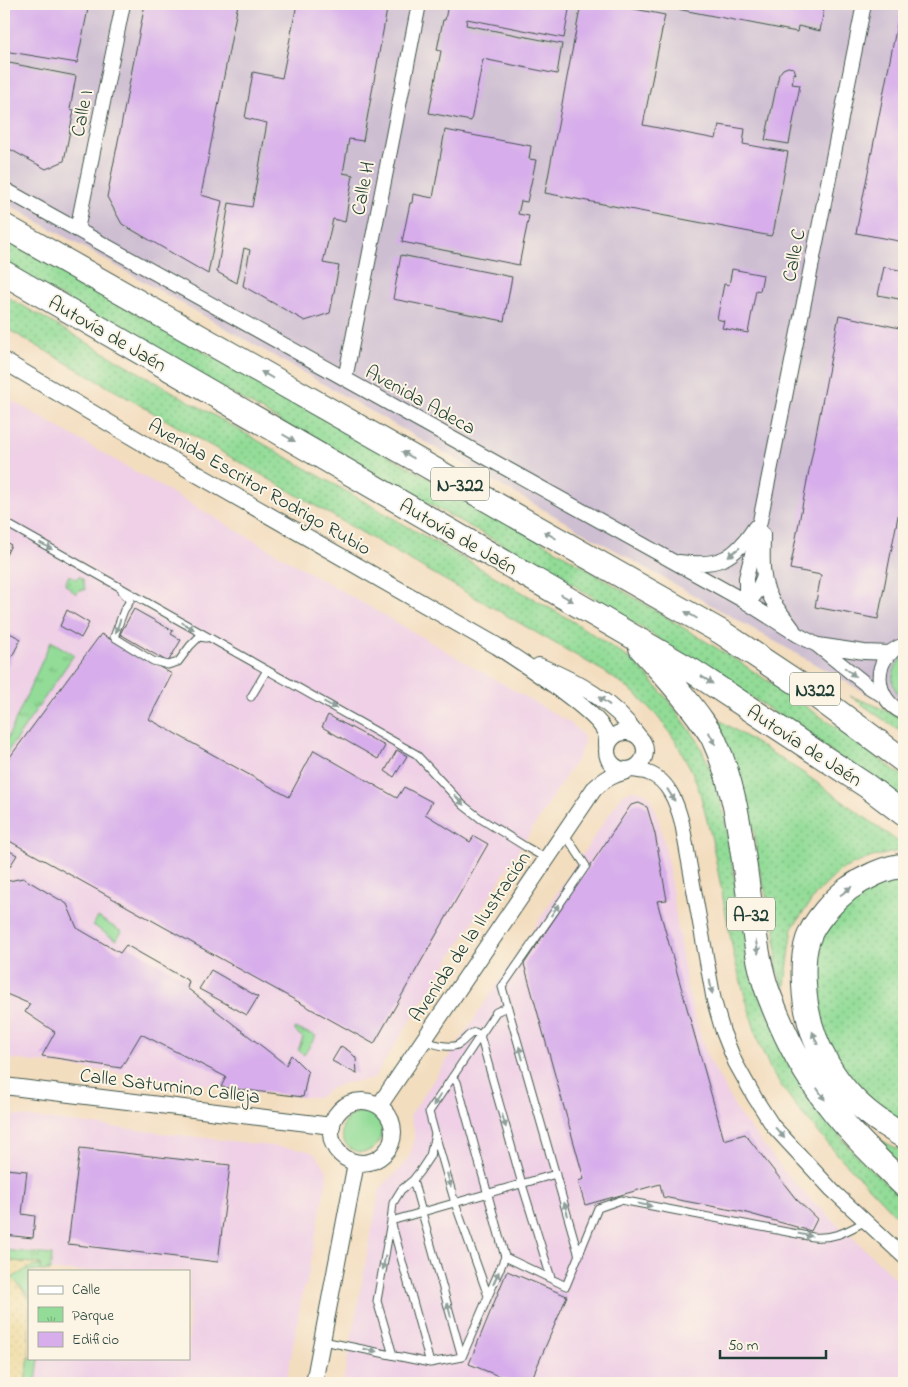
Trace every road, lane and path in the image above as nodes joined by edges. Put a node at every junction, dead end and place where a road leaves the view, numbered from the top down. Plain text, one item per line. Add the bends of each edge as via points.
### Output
1 (123, 4) edge
2 (419, 4) edge
3 (864, 4) edge
4 (4, 189) edge
5 (4, 226) edge
6 (78, 230) junction
7 (4, 273) edge
8 (4, 361) edge
9 (345, 379) junction
10 (762, 513) junction
11 (4, 522) edge
12 (672, 561) junction
13 (764, 576) junction
14 (116, 585) junction
15 (746, 602) junction
16 (626, 632) junction
17 (721, 632) junction
18 (798, 635) junction
19 (212, 639) junction
20 (817, 645) junction
21 (904, 645) edge
22 (497, 646) junction
23 (890, 653) junction
24 (267, 670) junction
25 (884, 696) junction
26 (251, 698) dead end
27 (904, 713) edge
28 (638, 736) junction
29 (607, 749) junction
30 (904, 753) edge
31 (904, 761) edge
32 (629, 771) junction
33 (594, 789) junction
34 (904, 814) edge
35 (564, 833) junction
36 (547, 859) junction
37 (904, 866) edge
38 (507, 1007) junction
39 (480, 1035) junction
40 (422, 1041) junction
41 (452, 1078) junction
42 (4, 1086) edge
43 (379, 1106) junction
44 (332, 1126) junction
45 (435, 1134) junction
46 (904, 1136) edge
47 (356, 1163) junction
48 (556, 1174) junction
49 (413, 1180) junction
50 (522, 1184) junction
51 (904, 1185) edge
52 (489, 1193) junction
53 (456, 1202) junction
54 (422, 1212) junction
55 (392, 1221) junction
56 (866, 1221) junction
57 (580, 1256) junction
58 (505, 1257) junction
59 (904, 1257) edge
60 (551, 1278) junction
61 (488, 1296) junction
62 (322, 1340) junction
63 (393, 1355) junction
64 (462, 1357) junction
65 (430, 1363) junction
66 (314, 1383) edge

1 - 6 street, Calle I
2 - 9 street, Calle H
3 - 10 street, Calle C
4 - 6 street, Avenida Adeca
17 -> 5 highway, Autovía de Jaén / N-322
6 - 9 street, Avenida Adeca
7 -> 16 highway, Autovía de Jaén / N-322
8 - 22 street, Avenida Escritor Rodrigo Rubio
9 - 12 street, Avenida Adeca
10 -> 12 street, Calle C via 745,543 724,559 708,564
10 - 13 street, Calle C
10 - 15 street, Calle C via 746,578
11 -> 14 lane
12 - 15 street, Avenida Adeca
13 - 15 street, Calle C via 752,599
13 - 18 street, Calle C via 772,600
14 -> 19 lane
14 -> 19 lane via 130,601 114,637 154,661 168,665 178,662 198,637
15 - 18 street, Avenida Adeca
16 -> 34 highway, Autovía de Jaén / N-322 via 710,683
16 -> 51 highway, A-32 via 688,701 714,739 731,788 750,910 766,985 800,1062 828,1104
17 - 30 highway, N322 via 822,693
17 - 31 highway, Autovía de Jaén / N-322 via 812,692
18 - 20 street, Avenida Adeca
19 - 24 lane
20 - 23 street, Avenida Adeca
20 -> 25 street, Avenida Adeca
21 - 23 street
28 -> 22 street, Avenida Escritor Rodrigo Rubio via 606,701 580,685
22 - 29 street, Avenida Escritor Rodrigo Rubio via 546,679 598,721 606,733
23 - 25 street via 880,674
24 - 26 lane
24 -> 36 lane via 416,754 463,805
25 - 27 street, Avenida Adeca
28 - 29 street via 621,732 611,739
28 - 32 street via 645,746 645,755 638,767
29 - 32 street via 610,763 615,768
29 - 33 street, Avenida de la Ilustración
32 - 33 street, Avenida de la Ilustración via 604,779
32 -> 56 street via 648,773 657,778 670,790 678,806 714,1001 735,1062 774,1126 832,1190
33 - 35 street, Avenida de la Ilustración
35 - 36 street, Avenida de la Ilustración
38 -> 35 lane via 502,987 586,866
36 - 40 street, Avenida de la Ilustración
46 -> 37 highway via 855,1102 836,1078 809,1022 802,963 808,938 839,896 880,872
38 - 39 lane via 496,1012
48 -> 38 lane
39 - 40 lane via 475,1032 469,1034 453,1047
39 - 41 lane
39 -> 50 lane
40 - 43 street, Avenida de la Ilustración
41 -> 45 lane via 429,1112
41 - 52 lane via 457,1082
42 - 44 street, Calle Saturnino Calleja
43 - 44 street via 363,1101 346,1105 334,1118
43 - 47 street via 393,1126 393,1139 382,1156 374,1161
44 - 47 street via 331,1136 339,1153
45 - 49 lane via 430,1156
45 -> 53 lane
47 - 62 street
48 - 50 lane
57 -> 48 lane
49 - 54 lane
49 - 55 lane via 393,1203
50 - 52 lane
50 - 60 lane
52 - 53 lane
52 - 58 lane
53 - 54 lane
53 - 61 lane
54 - 55 lane
64 -> 54 lane
55 -> 63 lane via 377,1301
55 - 65 lane
57 -> 56 lane via 598,1208 622,1200 824,1238 840,1235
56 - 59 street
57 - 60 lane via 566,1286
58 - 60 lane
61 -> 58 lane
61 - 64 lane
62 -> 63 lane
62 - 66 street
63 - 65 lane
64 - 65 lane

